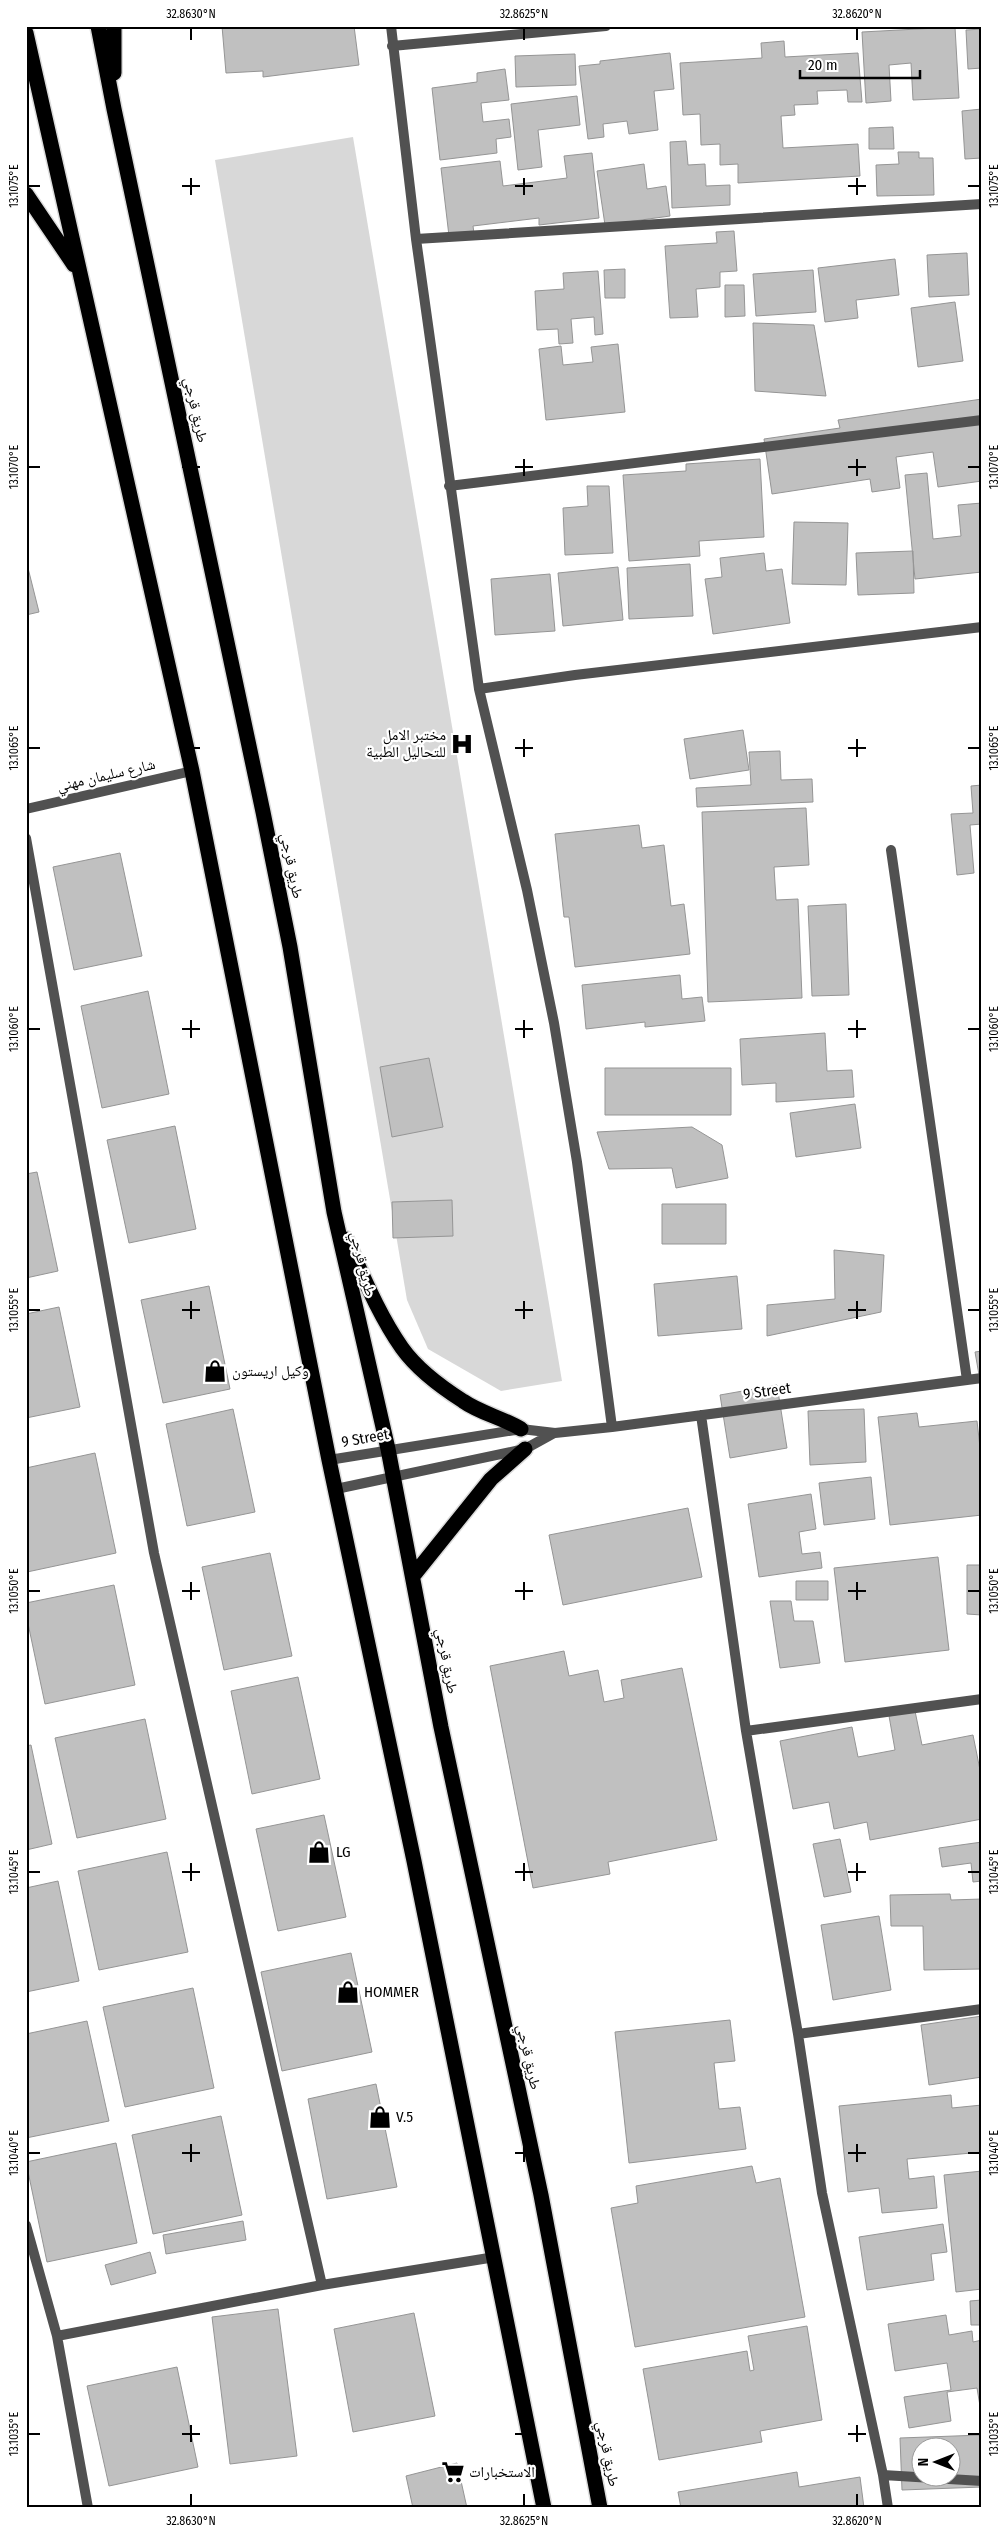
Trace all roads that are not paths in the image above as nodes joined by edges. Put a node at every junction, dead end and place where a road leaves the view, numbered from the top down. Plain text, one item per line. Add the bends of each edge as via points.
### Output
1 (98, 26) edge
2 (114, 26) edge
3 (391, 26) edge
4 (606, 26) edge
5 (26, 33) edge
6 (392, 46) junction
7 (114, 109) junction
8 (26, 194) edge
9 (982, 204) edge
10 (416, 239) junction
11 (79, 272) junction
12 (982, 420) edge
13 (450, 486) junction
14 (982, 627) edge
15 (479, 689) junction
16 (192, 771) junction
17 (26, 809) edge
18 (26, 838) edge
19 (892, 850) dead end
20 (334, 1212) junction
21 (982, 1378) edge
22 (967, 1380) junction
23 (701, 1415) junction
24 (612, 1427) junction
25 (521, 1429) junction
26 (555, 1432) junction
27 (388, 1449) junction
28 (525, 1449) junction
29 (329, 1460) junction
30 (394, 1477) junction
31 (336, 1489) junction
32 (414, 1576) junction
33 (982, 1699) edge
34 (746, 1731) junction
35 (982, 2009) edge
36 (798, 2034) junction
37 (26, 2225) edge
38 (495, 2257) junction
39 (322, 2285) junction
40 (57, 2336) junction
41 (884, 2475) junction
42 (982, 2481) edge
43 (88, 2508) edge
44 (544, 2508) edge
45 (600, 2508) edge
46 (888, 2508) edge

1 - 7 highway, طريق قرجي
2 - 7 highway
3 - 6 street
4 - 6 street
5 - 11 highway
6 - 10 street
7 - 20 highway, طريق قرجي via 267,831 290,947
8 - 11 highway
9 - 10 street
10 - 13 street
11 - 16 highway
12 - 13 street
13 - 15 street
14 - 15 street via 584,673
15 - 24 street via 527,890 554,1024 577,1162
16 - 17 street, شارع سليمان مهني
16 - 29 highway
18 - 39 street via 154,1553
19 - 22 street
20 - 25 highway via 383,1316 403,1349 428,1375 464,1402
20 - 27 highway, طريق قرجي
21 - 22 street, 9 Street
22 - 23 street, 9 Street
23 - 24 street, 9 Street
23 - 34 street
24 - 26 street, 9 Street
25 - 26 street, 9 Street
25 - 27 street, 9 Street
26 - 28 street, 9 Street
27 - 29 street, 9 Street
27 - 30 highway, طريق قرجي
28 - 30 street, 9 Street
28 - 32 highway via 491,1479
29 - 31 highway
30 - 31 street, 9 Street
30 - 32 highway, طريق قرجي
31 - 38 highway
32 - 45 highway, طريق قرجي via 442,1728 541,2196
33 - 34 street
34 - 36 street
35 - 36 street
36 - 41 street via 822,2193
37 - 40 street
38 - 39 street
38 - 44 highway
39 - 40 street
40 - 43 street
41 - 42 street
41 - 46 street

